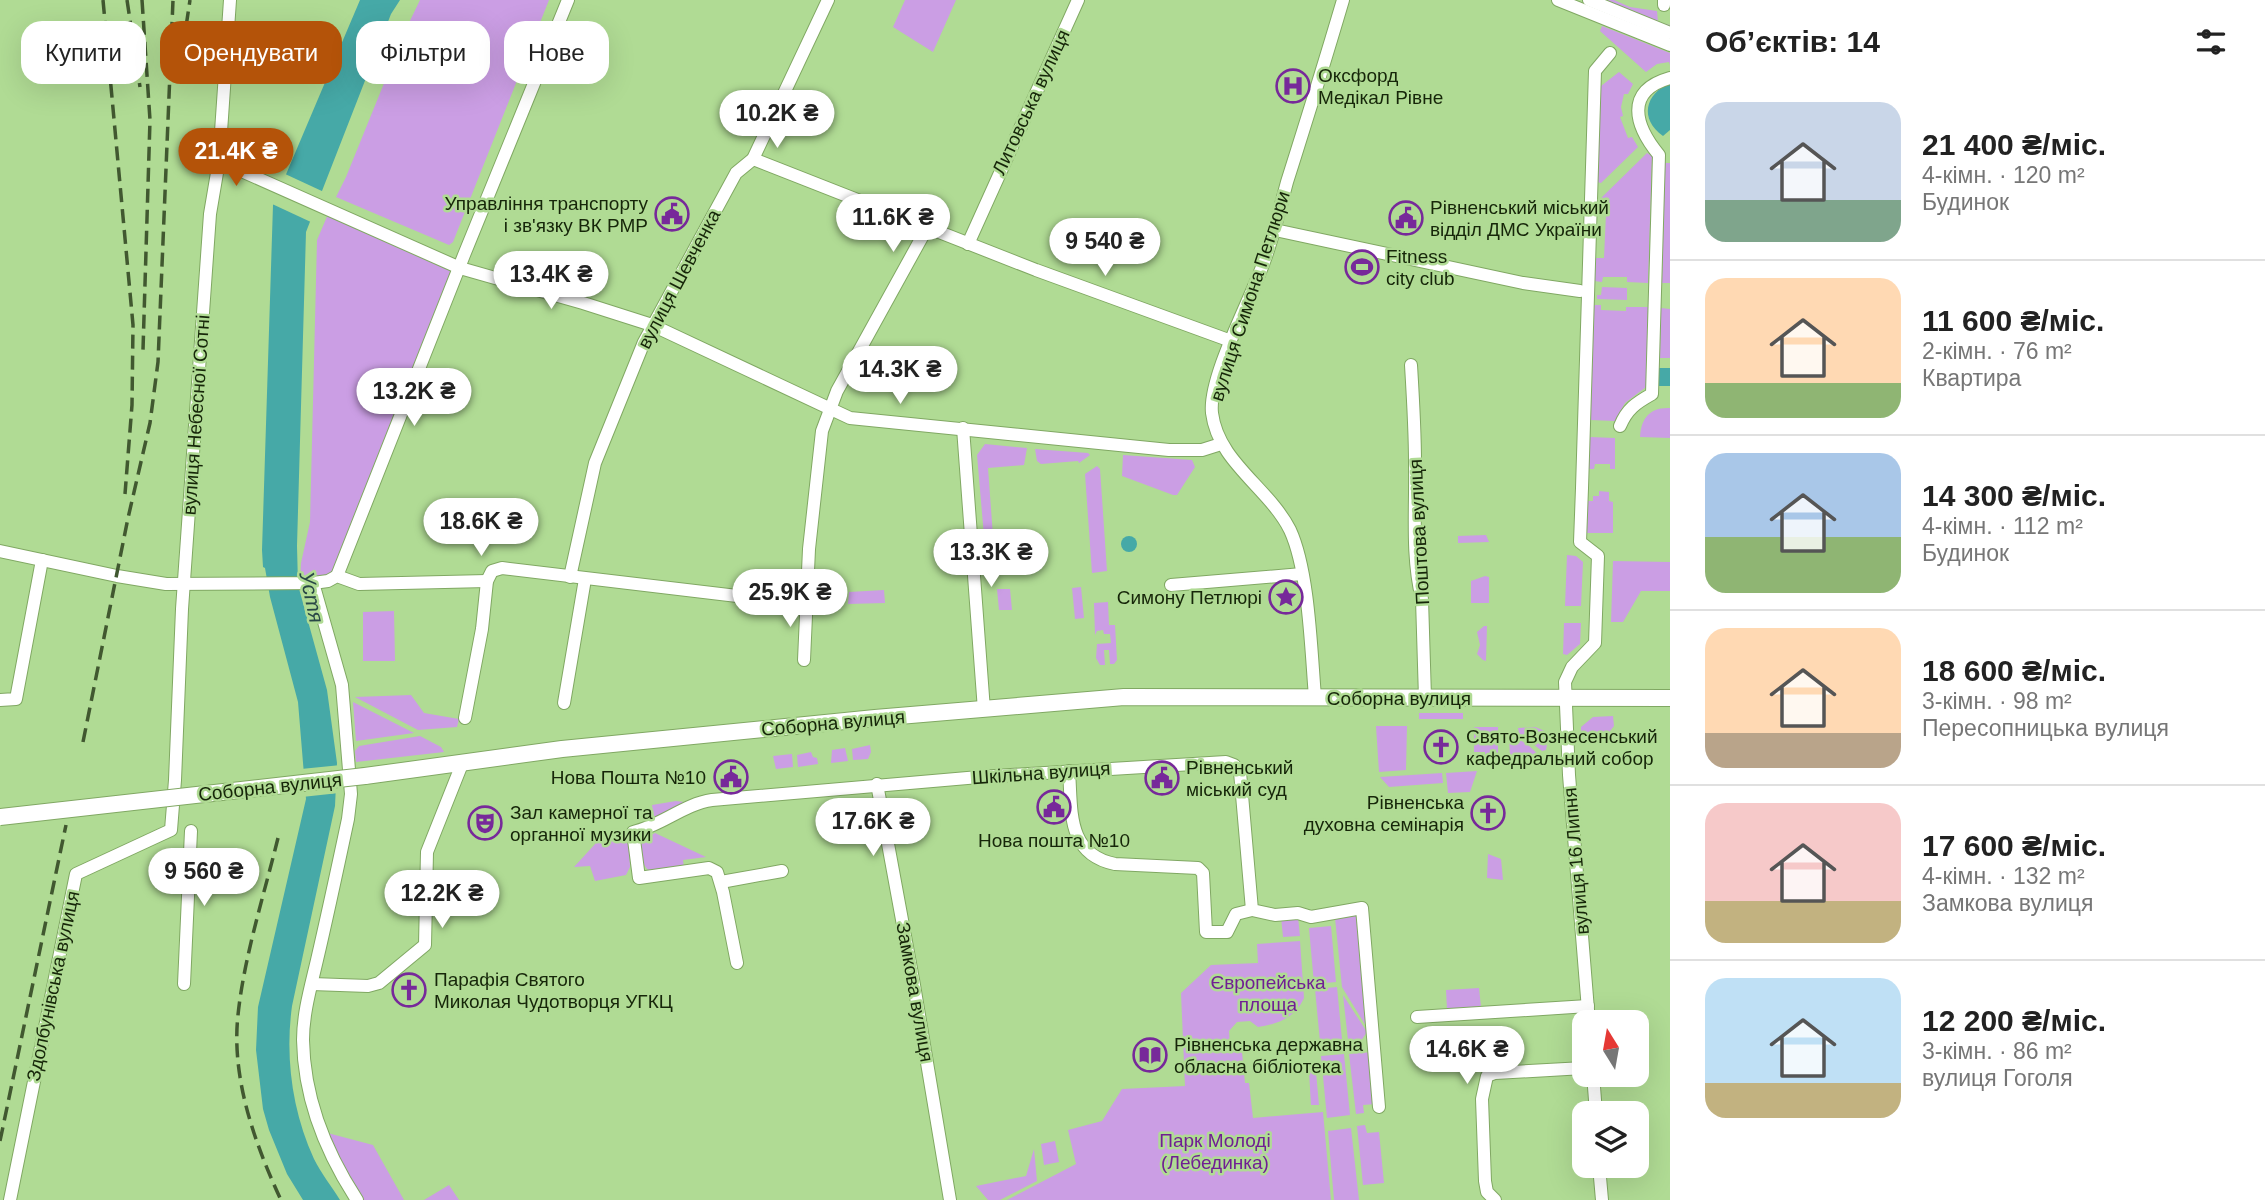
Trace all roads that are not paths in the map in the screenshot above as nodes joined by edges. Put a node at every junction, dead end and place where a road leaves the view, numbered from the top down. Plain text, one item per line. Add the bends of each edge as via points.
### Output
1 (230, 0) edge
2 (568, 0) edge
3 (828, 0) edge
4 (1079, 0) edge
5 (1343, 0) edge
6 (1558, 0) edge
7 (1589, 0) edge
8 (1669, 36) edge
9 (1610, 53) dead end
10 (1670, 78) edge
11 (753, 159) junction
12 (219, 162) junction
13 (927, 228) junction
14 (1275, 230) junction
15 (968, 243) junction
16 (460, 268) junction
17 (1580, 291) dead end
18 (652, 325) junction
19 (1231, 341) junction
20 (1411, 365) dead end
21 (829, 409) junction
22 (1620, 426) dead end
23 (963, 428) junction
24 (1221, 444) junction
25 (0, 551) edge
26 (42, 560) junction
27 (1302, 574) junction
28 (337, 576) junction
29 (570, 577) junction
30 (585, 579) junction
31 (487, 581) junction
32 (184, 583) junction
33 (306, 583) junction
34 (1171, 585) dead end
35 (809, 601) junction
36 (804, 660) dead end
37 (1315, 697) junction
38 (1425, 698) junction
39 (1670, 698) edge
40 (0, 699) edge
41 (1565, 699) junction
42 (564, 703) dead end
43 (984, 710) junction
44 (465, 718) dead end
45 (462, 764) junction
46 (1069, 771) junction
47 (877, 785) junction
48 (0, 817) edge
49 (171, 831) joint
50 (191, 831) dead end
51 (782, 871) dead end
52 (720, 882) junction
53 (1252, 910) junction
54 (737, 963) dead end
55 (184, 984) dead end
56 (312, 984) junction
57 (1588, 1006) junction
58 (1588, 1010) edge
59 (1417, 1017) dead end
60 (1572, 1069) edge
61 (1379, 1107) dead end
62 (1600, 1178) edge
63 (10, 1200) edge
64 (357, 1200) edge
65 (950, 1200) edge
66 (1495, 1200) edge
67 (1602, 1200) edge

1 - 12 street, вулиця Небесної Сотні
2 - 16 street
3 - 11 street, вулиця Шевченка
4 - 15 street, Литовська вулиця
5 - 14 street, вулиця Симона Петлюри
6 - 8 street
7 - 8 street
9 - 41 street, вулиця 16 Липня via 1595,71 1580,542 1598,556 1595,643 1572,667 1565,682
10 - 22 street via 1648,87 1637,113 1641,130 1659,155 1652,394 1626,413
11 - 13 street
11 - 18 street, вулиця Шевченка via 736,173
12 - 16 street
12 - 32 street, вулиця Небесної Сотні via 210,214
13 - 15 street
13 - 21 street
14 - 17 street
14 - 19 street, вулиця Симона Петлюри
15 - 19 street
16 - 18 street
16 - 28 street
18 - 21 street
18 - 29 street, вулиця Шевченка via 595,463
19 - 24 street, вулиця Симона Петлюри via 1212,404
20 - 38 street, Поштова вулиця
21 - 23 street via 850,418
21 - 35 street via 822,431 812,523
23 - 24 street via 1169,450 1202,450
23 - 43 street
24 - 27 street, вулиця Симона Петлюри via 1273,502 1297,548
25 - 26 street
26 - 32 street via 142,580
26 - 40 street via 16,699
27 - 34 street
27 - 37 street, вулиця Симона Петлюри
28 - 31 street via 359,584
28 - 33 street
29 - 30 street
29 - 31 street via 502,568 492,571
30 - 35 street
30 - 42 street
31 - 44 street
32 - 33 street
32 - 49 street, вулиця Небесної Сотні
33 - 56 street via 317,602 342,684 351,794
35 - 36 street
37 - 38 main road, Соборна вулиця
37 - 43 main road, Соборна вулиця via 1124,697
38 - 41 main road, Соборна вулиця
39 - 41 main road, Соборна вулиця
41 - 57 street, вулиця 16 Липня
43 - 45 main road, Соборна вулиця via 585,747
45 - 48 main road, Соборна вулиця, bridge
45 - 56 street via 427,852 425,944 379,983
46 - 47 street, Шкільна вулиця
46 - 53 street, Шкільна вулиця via 1213,761 1234,765 1240,772
46 - 53 street via 1073,828 1082,846 1095,857 1115,864 1198,868 1203,873 1206,932 1227,932 1236,914
47 - 52 street, Шкільна вулиця via 705,801 633,832 639,877 709,868 717,872
47 - 65 street, Замкова вулиця
49 - 63 street, Здолбунівська вулиця via 76,874
50 - 55 street
51 - 52 street
52 - 54 street
53 - 61 street via 1322,916 1362,908
56 - 64 street via 304,1020 308,1088 320,1131
57 - 58 street, вулиця 16 Липня
57 - 59 street
60 - 66 street via 1487,1076 1482,1099 1485,1181
62 - 67 street

